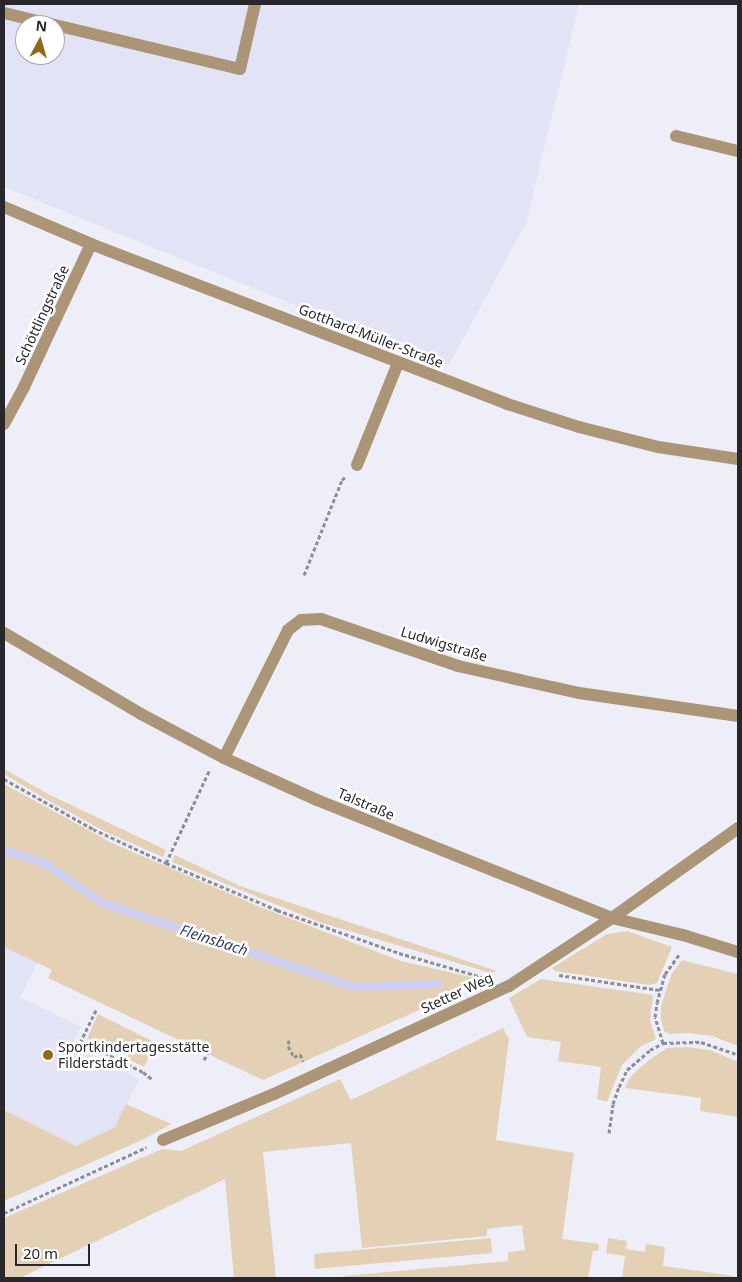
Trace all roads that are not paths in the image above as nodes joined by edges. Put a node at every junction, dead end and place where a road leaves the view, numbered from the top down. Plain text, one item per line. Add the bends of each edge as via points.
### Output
1 (256, 4) edge
2 (65, 28) edge
3 (676, 136) dead end
4 (738, 151) edge
5 (4, 207) edge
6 (91, 244) junction
7 (398, 363) junction
8 (4, 424) edge
9 (738, 459) edge
10 (357, 465) road end
11 (4, 633) edge
12 (738, 716) edge
13 (221, 756) junction
14 (738, 828) edge
15 (612, 918) junction
16 (738, 952) edge
17 (163, 1140) road end

1 - 2 street via 240,69
3 - 4 street
5 - 6 street, Gotthard-Müller-Straße
6 - 7 street, Gotthard-Müller-Straße
6 - 8 street, Schöttlingstraße
7 - 9 street, Gotthard-Müller-Straße via 506,404 579,427 658,446
7 - 10 street
11 - 13 street, Talstraße via 141,714
12 - 13 street, Ludwigstraße via 598,696 520,680 458,666 321,619 301,620 288,630
13 - 15 street, Talstraße via 397,834
14 - 15 street, Stetter Weg
15 - 16 street, Talstraße
15 - 17 street, Stetter Weg via 509,986 311,1078

